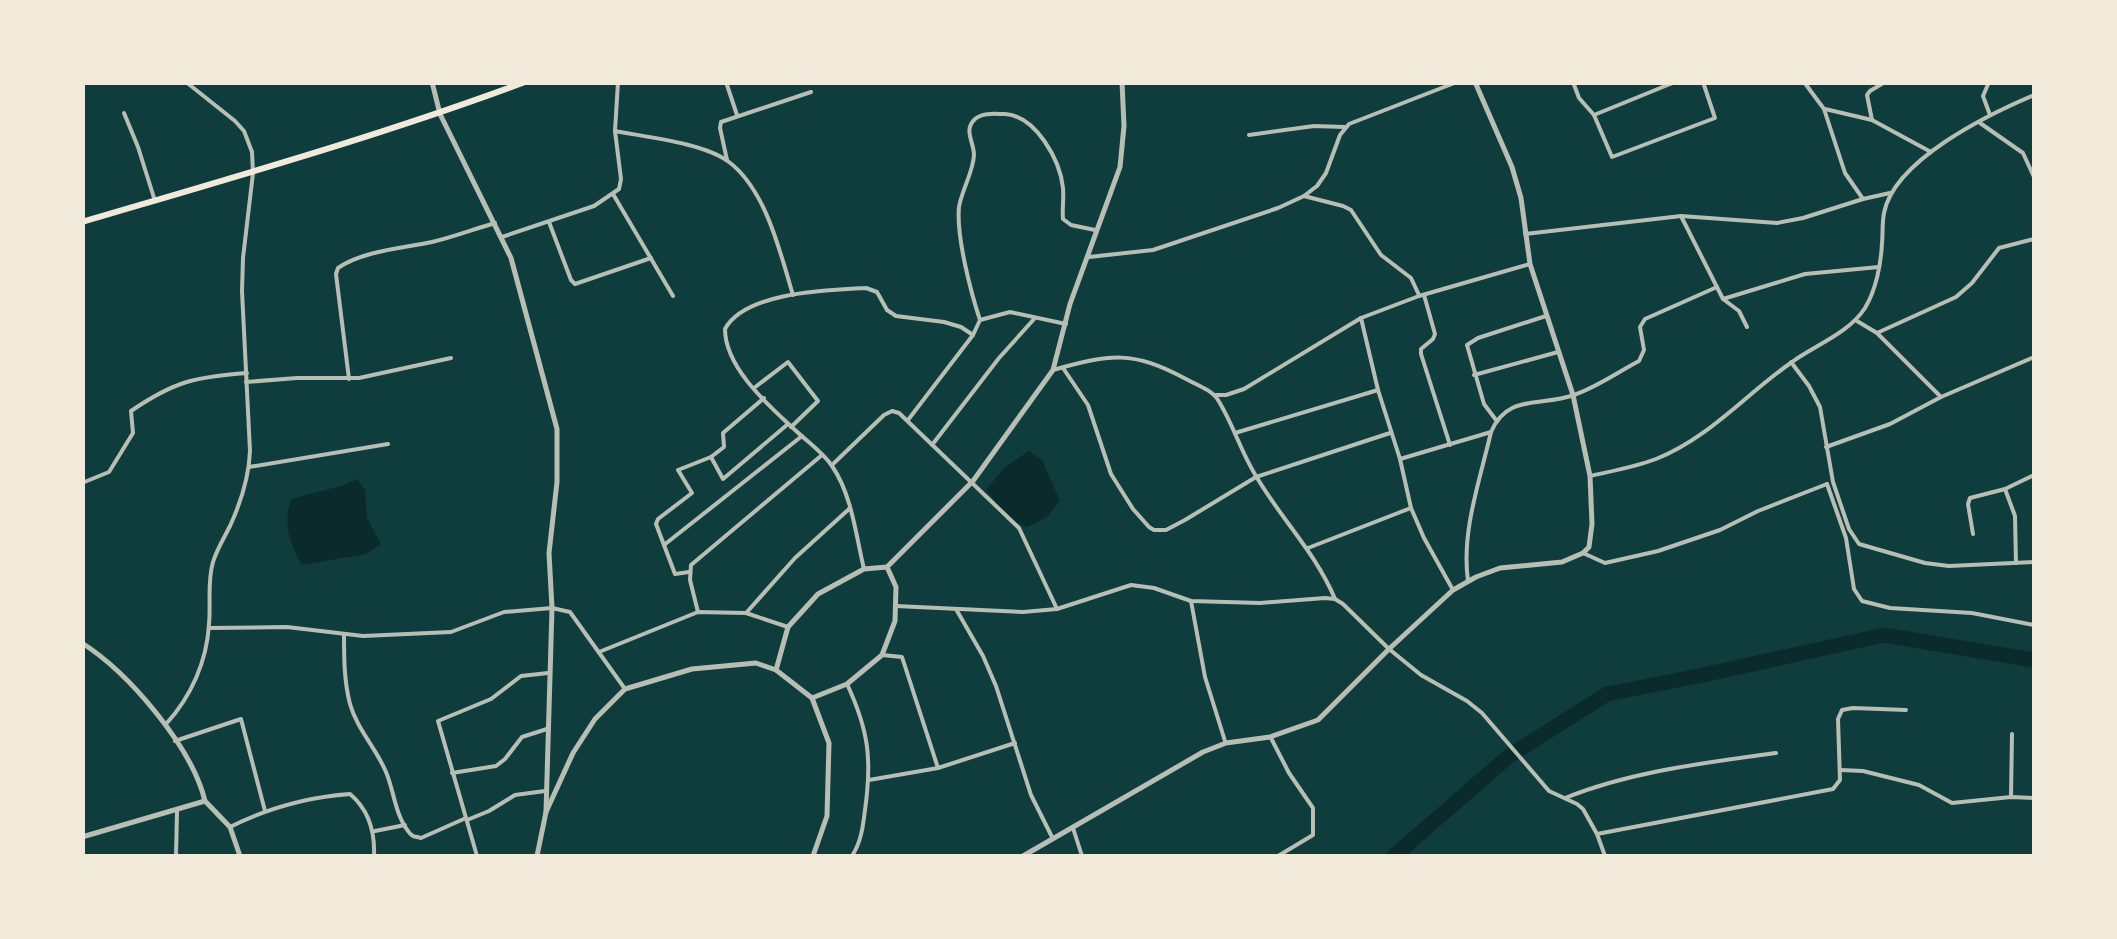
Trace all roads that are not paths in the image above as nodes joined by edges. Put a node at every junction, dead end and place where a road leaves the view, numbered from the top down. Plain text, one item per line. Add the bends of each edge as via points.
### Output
1 (186, 82) edge
2 (432, 82) edge
3 (525, 82) edge
4 (618, 82) edge
5 (726, 82) edge
6 (1122, 82) edge
7 (1458, 82) edge
8 (1475, 82) edge
9 (1573, 82) edge
10 (1675, 82) edge
11 (1703, 82) edge
12 (1804, 82) edge
13 (1885, 82) edge
14 (1988, 82) edge
15 (811, 92) dead end
16 (2034, 95) edge
17 (1824, 108) junction
18 (124, 113) dead end
19 (440, 114) junction
20 (1594, 115) junction
21 (737, 116) junction
22 (1990, 116) junction
23 (1872, 120) junction
24 (1980, 123) junction
25 (1345, 126) junction
26 (615, 131) junction
27 (1249, 135) dead end
28 (1930, 152) junction
29 (727, 160) junction
30 (253, 173) junction
31 (2034, 177) edge
32 (1890, 193) junction
33 (614, 194) junction
34 (1304, 196) junction
35 (1864, 199) junction
36 (155, 200) junction
37 (1681, 216) junction
38 (82, 222) edge
39 (549, 222) junction
40 (495, 223) junction
41 (1095, 230) junction
42 (1525, 234) junction
43 (502, 237) junction
44 (2034, 239) edge
45 (1089, 256) junction
46 (651, 258) junction
47 (1530, 264) junction
48 (1879, 268) junction
49 (1717, 287) junction
50 (793, 295) junction
51 (673, 296) dead end
52 (1422, 296) junction
53 (1723, 298) junction
54 (1546, 316) junction
55 (1035, 318) junction
56 (1361, 318) junction
57 (980, 320) junction
58 (1856, 320) junction
59 (1066, 324) junction
60 (1748, 328) dead end
61 (1876, 332) junction
62 (973, 335) junction
63 (1558, 352) junction
64 (2034, 357) edge
65 (451, 358) dead end
66 (1791, 362) junction
67 (1063, 368) junction
68 (1053, 370) junction
69 (247, 373) junction
70 (1474, 376) junction
71 (349, 378) junction
72 (246, 382) junction
73 (754, 388) junction
74 (1378, 390) junction
75 (1216, 395) junction
76 (1573, 396) junction
77 (1941, 397) junction
78 (764, 398) junction
79 (908, 420) junction
80 (1496, 420) junction
81 (790, 425) junction
82 (1390, 432) junction
83 (1491, 432) junction
84 (1234, 433) junction
85 (802, 436) junction
86 (388, 444) dead end
87 (1450, 444) junction
88 (932, 445) junction
89 (1826, 447) junction
90 (822, 455) junction
91 (711, 456) junction
92 (1400, 459) junction
93 (832, 465) junction
94 (250, 466) junction
95 (2034, 475) edge
96 (1590, 476) junction
97 (1256, 477) junction
98 (973, 481) junction
99 (82, 483) edge
100 (1830, 483) junction
101 (2005, 489) junction
102 (1411, 508) junction
103 (850, 509) junction
104 (1973, 534) dead end
105 (664, 545) junction
106 (1308, 548) junction
107 (1584, 553) junction
108 (2034, 562) edge
109 (2016, 563) junction
110 (887, 567) junction
111 (864, 569) junction
112 (689, 572) junction
113 (1468, 581) junction
114 (1453, 590) junction
115 (1336, 599) junction
116 (1192, 601) junction
117 (896, 606) junction
118 (552, 608) junction
119 (956, 608) junction
120 (1057, 610) junction
121 (698, 612) junction
122 (746, 613) junction
123 (2034, 625) edge
124 (788, 627) junction
125 (209, 628) junction
126 (344, 634) junction
127 (82, 643) edge
128 (1389, 649) junction
129 (598, 652) junction
130 (882, 655) junction
131 (776, 670) junction
132 (548, 673) junction
133 (848, 684) junction
134 (625, 689) junction
135 (812, 698) junction
136 (1906, 710) dead end
137 (166, 724) junction
138 (549, 728) junction
139 (2012, 734) dead end
140 (1270, 737) junction
141 (176, 741) junction
142 (1014, 742) junction
143 (1226, 744) junction
144 (1776, 753) dead end
145 (938, 768) junction
146 (1841, 770) junction
147 (452, 773) junction
148 (868, 780) junction
149 (548, 791) junction
150 (2011, 797) junction
151 (1565, 798) junction
152 (2034, 798) edge
153 (205, 801) junction
154 (178, 809) junction
155 (265, 811) junction
156 (546, 812) junction
157 (466, 819) junction
158 (405, 825) junction
159 (230, 827) junction
160 (1073, 828) junction
161 (374, 831) junction
162 (1597, 834) junction
163 (82, 836) edge
164 (1052, 839) junction
165 (814, 855) edge
166 (176, 856) edge
167 (240, 856) edge
168 (374, 856) edge
169 (477, 856) edge
170 (537, 856) edge
171 (824, 856) edge
172 (852, 856) edge
173 (1023, 856) edge
174 (1082, 856) edge
175 (1278, 856) edge
176 (1605, 856) edge

1 - 30 street via 244,131
2 - 19 street
3 - 19 main road
4 - 26 street
5 - 21 street
6 - 41 street via 1120,167
7 - 25 street
8 - 42 street via 1512,167
9 - 20 street
10 - 20 street
11 - 20 street via 1715,118 1612,157
12 - 17 street
13 - 23 street via 1867,95
14 - 22 street via 1983,93
15 - 21 street
16 - 22 street
17 - 23 street
17 - 35 street via 1846,173
18 - 36 street
19 - 30 main road
19 - 40 street
21 - 29 street via 720,125
22 - 24 street
23 - 28 street
24 - 28 street
24 - 31 street via 2023,153
25 - 27 street
25 - 34 street via 1326,173
26 - 29 street
26 - 33 street via 621,179
28 - 32 street
29 - 50 street via 767,215
30 - 36 main road
30 - 69 street via 242,274
32 - 35 street
32 - 48 street
33 - 39 street
33 - 46 street
34 - 45 street via 1153,250
34 - 52 street via 1350,210
35 - 37 street via 1777,222
36 - 38 main road
37 - 42 street
37 - 49 street
39 - 43 street
39 - 46 street via 575,284
40 - 43 street
40 - 71 street via 338,268
41 - 45 street
41 - 57 street via 1062,219 1058,168 1035,131 1012,115 978,116 969,131 974,158 959,220
42 - 47 street
43 - 118 street via 557,429
44 - 61 street via 2000,248 1956,297
45 - 59 street
46 - 51 street
47 - 52 street
47 - 54 street
48 - 53 street via 1805,274
48 - 58 street
49 - 53 street
49 - 76 street via 1646,319 1640,361
50 - 62 street via 866,288 896,316 944,322
50 - 73 street via 747,308 725,329 728,351
52 - 56 street
52 - 87 street via 1435,334 1421,354
53 - 60 street
54 - 63 street
54 - 70 street via 1470,342
55 - 57 street via 1010,312
55 - 59 street
55 - 88 street
56 - 74 street
56 - 75 street via 1244,390
57 - 62 street
58 - 61 street
58 - 66 street
59 - 68 street
61 - 77 street
62 - 79 street
63 - 70 street
63 - 76 street
64 - 77 street
65 - 71 street
66 - 89 street via 1820,407
66 - 96 street via 1681,447
67 - 68 street
67 - 75 street via 1136,358
67 - 97 street via 1088,405 1111,474 1148,527 1171,527
68 - 98 street
69 - 72 street
69 - 99 street via 200,377 157,394 132,412 133,433 109,472
70 - 80 street
71 - 72 street
72 - 94 street
73 - 78 street
73 - 81 street via 788,362 818,402
74 - 82 street
74 - 84 street
75 - 84 street
76 - 80 street via 1507,409
76 - 96 street
77 - 89 street
78 - 81 street
78 - 91 street via 724,433 724,447
79 - 88 street
79 - 93 street via 889,412
80 - 83 street
81 - 85 street
81 - 91 street via 723,479
82 - 92 street
82 - 97 street
83 - 87 street
83 - 113 street via 1467,538
84 - 97 street
85 - 90 street
85 - 105 street
86 - 94 street
87 - 92 street
88 - 98 street
89 - 100 street
90 - 93 street
90 - 112 street via 696,559
91 - 105 street via 678,470 692,493 658,519
92 - 102 street
93 - 103 street
94 - 125 street via 213,561
95 - 101 street
96 - 107 street via 1592,537
97 - 106 street
98 - 110 street
98 - 120 street via 1023,533
100 - 107 street via 1658,551 1606,563
100 - 109 street via 1854,539 1865,546 1950,566
100 - 123 street via 1862,601
101 - 104 street via 1968,500
101 - 109 street
102 - 106 street
102 - 114 street
103 - 111 street
103 - 122 street
105 - 112 street via 675,574
106 - 115 street
107 - 113 street via 1500,568
108 - 109 street
110 - 111 street
110 - 117 street
111 - 124 street via 818,594
112 - 121 street
113 - 114 street
114 - 128 street
115 - 116 street
115 - 128 street
116 - 120 street via 1131,585
116 - 143 street via 1207,687
117 - 119 street
117 - 130 street
118 - 126 street via 504,612 451,632
118 - 129 street via 570,612
118 - 132 street
119 - 120 street
119 - 142 street via 983,656
121 - 122 street
121 - 129 street
122 - 124 street
124 - 131 street
125 - 126 street
125 - 137 street via 198,675
126 - 158 street via 350,705
127 - 137 street
128 - 140 street via 1318,720
128 - 151 street via 1482,713 1549,792
129 - 134 street
130 - 133 street
130 - 145 street via 902,656
131 - 134 street via 756,663 692,669
131 - 135 street
132 - 138 street
132 - 147 street via 521,676 491,699 438,721
133 - 135 street
133 - 148 street via 870,755
134 - 156 street via 573,753
135 - 165 street via 829,743 827,816
136 - 146 street via 1842,710
137 - 141 street
138 - 147 street via 522,738 496,766
138 - 149 street
139 - 150 street
140 - 143 street
140 - 175 street via 1313,808 1313,835
141 - 153 street
141 - 155 street via 241,719
142 - 145 street
142 - 164 street
143 - 160 street
144 - 151 street via 1666,768
145 - 148 street
146 - 150 street via 1919,785 1952,803
146 - 162 street via 1834,788
147 - 157 street
148 - 172 street via 863,832
149 - 156 street
149 - 157 street via 515,794
150 - 152 street
151 - 162 street via 1583,810
153 - 154 street
153 - 159 street
154 - 163 street
154 - 166 street
155 - 159 street
155 - 161 street via 350,794
156 - 170 street
157 - 158 street via 421,838
157 - 169 street
158 - 161 street
159 - 167 street
160 - 164 street
160 - 174 street
161 - 168 street
162 - 176 street
164 - 173 street
165 - 171 street

